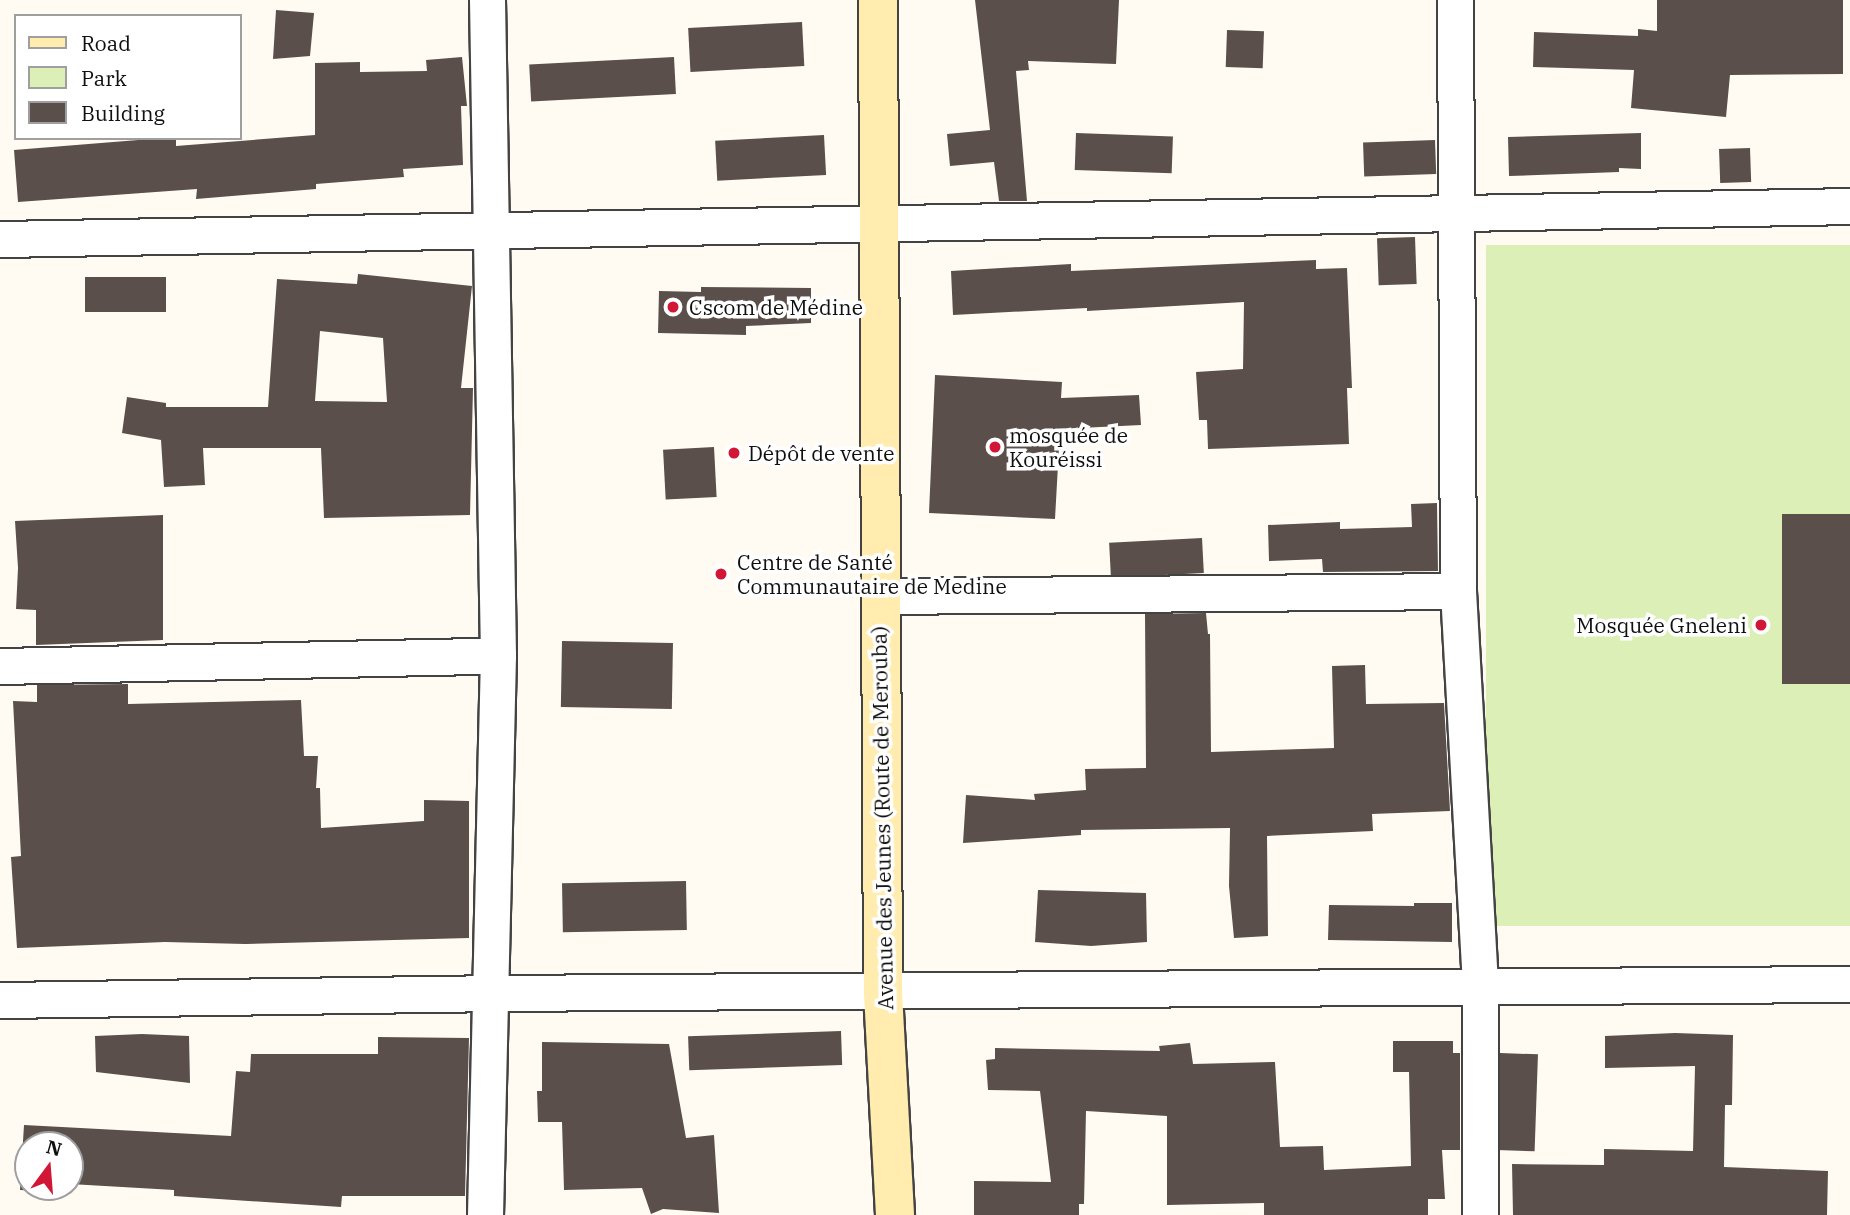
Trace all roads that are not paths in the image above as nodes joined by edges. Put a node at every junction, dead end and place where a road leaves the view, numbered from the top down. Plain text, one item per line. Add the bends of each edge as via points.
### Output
1 (487, 0) edge
2 (878, 0) edge
3 (1455, 0) edge
4 (1850, 206) edge
5 (1456, 213) junction
6 (877, 224) junction
7 (492, 231) junction
8 (0, 240) edge
9 (1458, 591) junction
10 (879, 596) junction
11 (498, 656) junction
12 (0, 666) edge
13 (1850, 984) edge
14 (1479, 985) junction
15 (491, 993) junction
16 (883, 993) junction
17 (0, 1000) edge
18 (485, 1215) edge
19 (895, 1215) edge
20 (1480, 1215) edge

1 - 7 street
2 - 6 main road, Avenue des Jeunes (Route de Merouba)
3 - 5 street
4 - 5 street
5 - 6 street
5 - 9 street
6 - 7 street
6 - 10 main road, Avenue des Jeunes (Route de Merouba)
7 - 8 street
7 - 11 street
9 - 10 street
9 - 14 street
10 - 16 main road, Avenue des Jeunes (Route de Merouba)
11 - 12 street
11 - 15 street
13 - 14 street
14 - 16 street
14 - 20 street
15 - 16 street
15 - 17 street
15 - 18 street
16 - 19 main road, Avenue des Jeunes (Route de Merouba)

